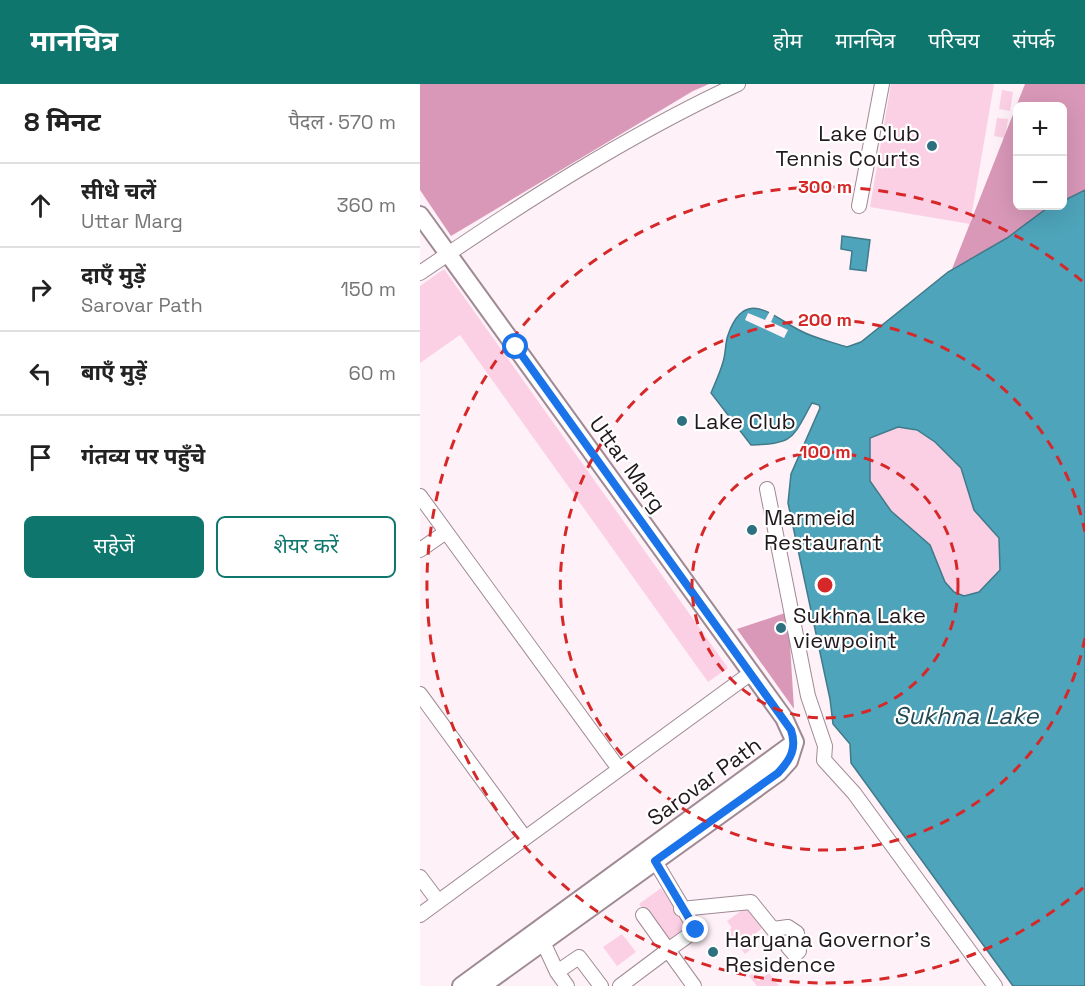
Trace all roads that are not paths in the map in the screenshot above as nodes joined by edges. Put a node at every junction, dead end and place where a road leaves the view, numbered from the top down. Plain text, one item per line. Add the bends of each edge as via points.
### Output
1 (738, 84) edge
2 (882, 84) edge
3 (859, 206) dead end
4 (420, 215) edge
5 (448, 254) junction
6 (420, 273) edge
7 (767, 489) dead end
8 (420, 496) edge
9 (446, 532) junction
10 (420, 550) edge
11 (751, 673) junction
12 (420, 694) edge
13 (795, 742) junction
14 (619, 769) junction
15 (525, 838) junction
16 (655, 861) junction
17 (420, 877) edge
18 (438, 901) junction
19 (681, 909) junction
20 (420, 915) edge
21 (643, 915) dead end
22 (543, 942) junction
23 (788, 947) dead end
24 (668, 950) junction
25 (557, 972) junction
26 (688, 984) edge
27 (461, 986) edge
28 (482, 986) edge
29 (567, 986) edge
30 (601, 986) edge
31 (620, 986) edge
32 (995, 986) edge

1 - 5 street via 681,110
2 - 3 street
4 - 5 main road, Uttar Marg
5 - 6 street
5 - 11 main road, Uttar Marg
7 - 32 street via 808,696 825,746 824,760 854,793
8 - 9 street
9 - 10 street
9 - 14 street
11 - 13 main road, Uttar Marg via 784,718
11 - 14 street
12 - 15 street
13 - 16 main road, Sarovar Path via 789,761 778,773
13 - 27 main road, Sarovar Path
14 - 15 street
15 - 18 street
16 - 19 street
16 - 22 main road, Sarovar Path
17 - 18 street
18 - 20 street
19 - 23 street via 751,902 775,931 788,927 797,933 799,951 795,955
19 - 24 street via 696,930
21 - 24 street
22 - 25 street
22 - 28 main road, Sarovar Path
24 - 26 street
24 - 31 street
25 - 29 street
25 - 30 street via 579,957

